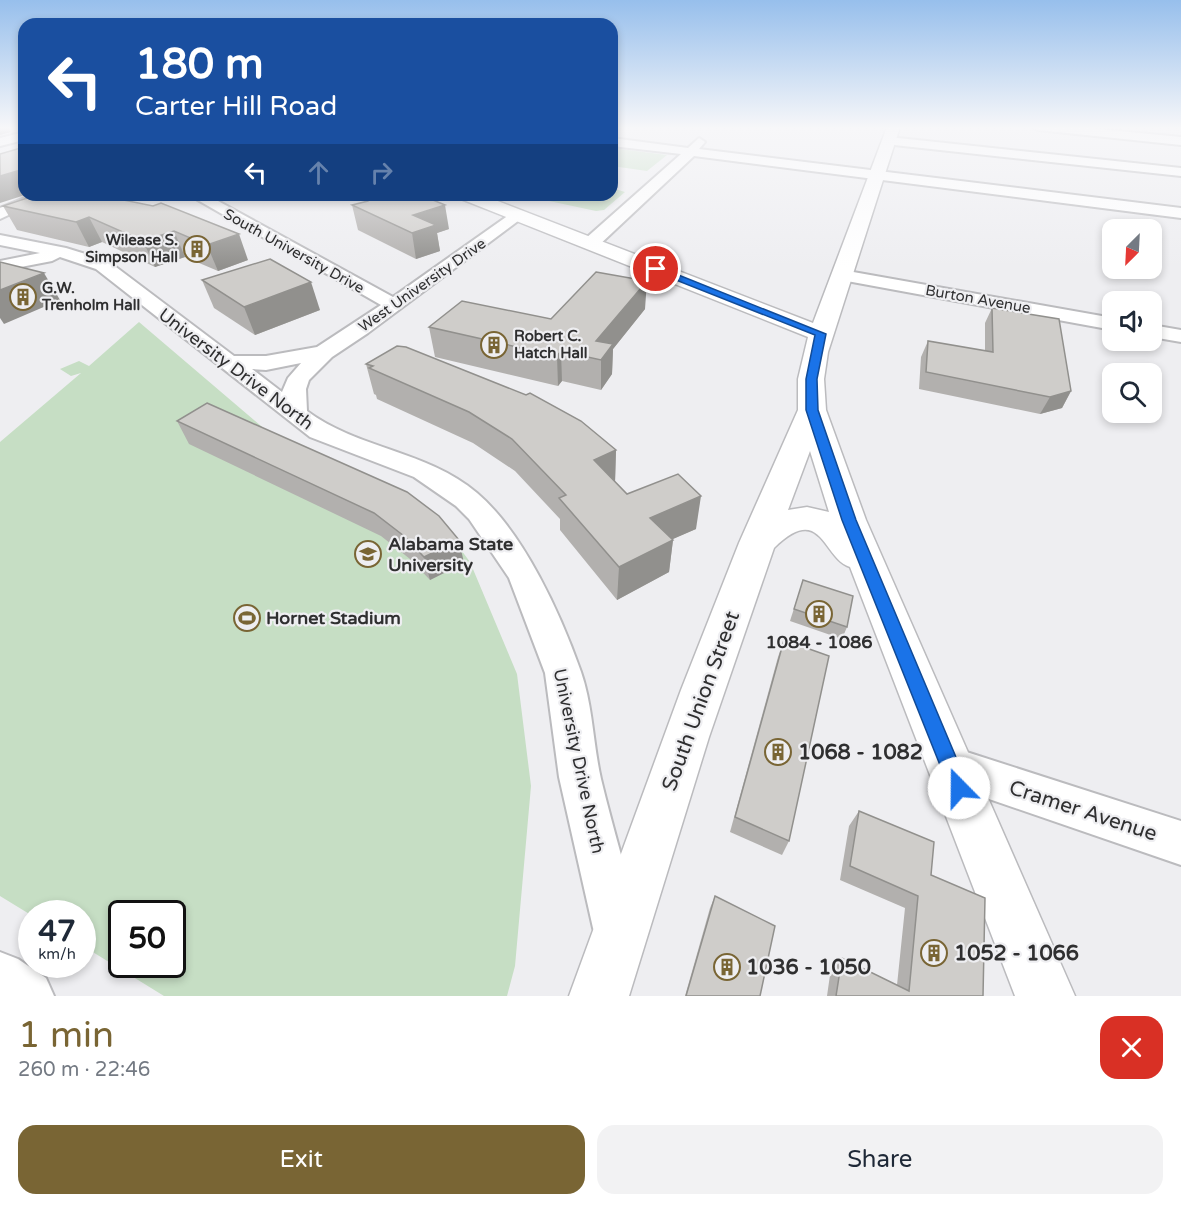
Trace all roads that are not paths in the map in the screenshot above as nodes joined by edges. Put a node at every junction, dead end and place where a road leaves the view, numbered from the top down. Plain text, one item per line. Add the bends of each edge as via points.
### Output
1 (667, 173) edge
2 (865, 173) edge
3 (877, 175) junction
4 (30, 201) edge
5 (207, 201) edge
6 (482, 201) edge
7 (1181, 213) edge
8 (0, 214) edge
9 (518, 215) junction
10 (0, 240) edge
11 (591, 243) junction
12 (66, 253) junction
13 (0, 266) edge
14 (842, 275) junction
15 (394, 305) junction
16 (1102, 322) edge
17 (1162, 333) edge
18 (821, 334) junction
19 (1181, 336) edge
20 (324, 352) junction
21 (226, 362) junction
22 (812, 410) junction
23 (295, 413) junction
24 (757, 543) junction
25 (870, 570) junction
26 (951, 767) junction
27 (1181, 843) edge
28 (620, 942) junction
29 (0, 977) edge
30 (28, 996) edge
31 (599, 996) edge
32 (1046, 996) edge

1 - 11 street
2 - 3 street
3 - 7 street
3 - 14 main road
4 - 8 street
5 - 15 street, South University Drive
6 - 9 main road
9 - 11 main road
9 - 15 street, West University Drive
10 - 12 street, University Drive North
11 - 18 main road
12 - 13 street
12 - 21 street, University Drive North via 102,265
14 - 16 street, Burton Avenue
14 - 18 main road
15 - 20 street, West University Drive
17 - 19 street
18 - 22 main road via 811,379
20 - 21 street, West University Drive via 266,363
20 - 23 street, West University Drive via 299,378 294,389
21 - 23 street, University Drive North
22 - 24 main road, South Union Street
22 - 25 main road
23 - 28 street, University Drive North via 319,432 408,464 443,482 479,512 513,557 533,594 563,673 580,777
24 - 25 main road via 781,523 800,519 819,522 840,535
24 - 28 main road, South Union Street via 670,784
25 - 26 main road
26 - 27 street, Cramer Avenue
26 - 32 main road
28 - 31 main road, South Union Street
29 - 30 street

